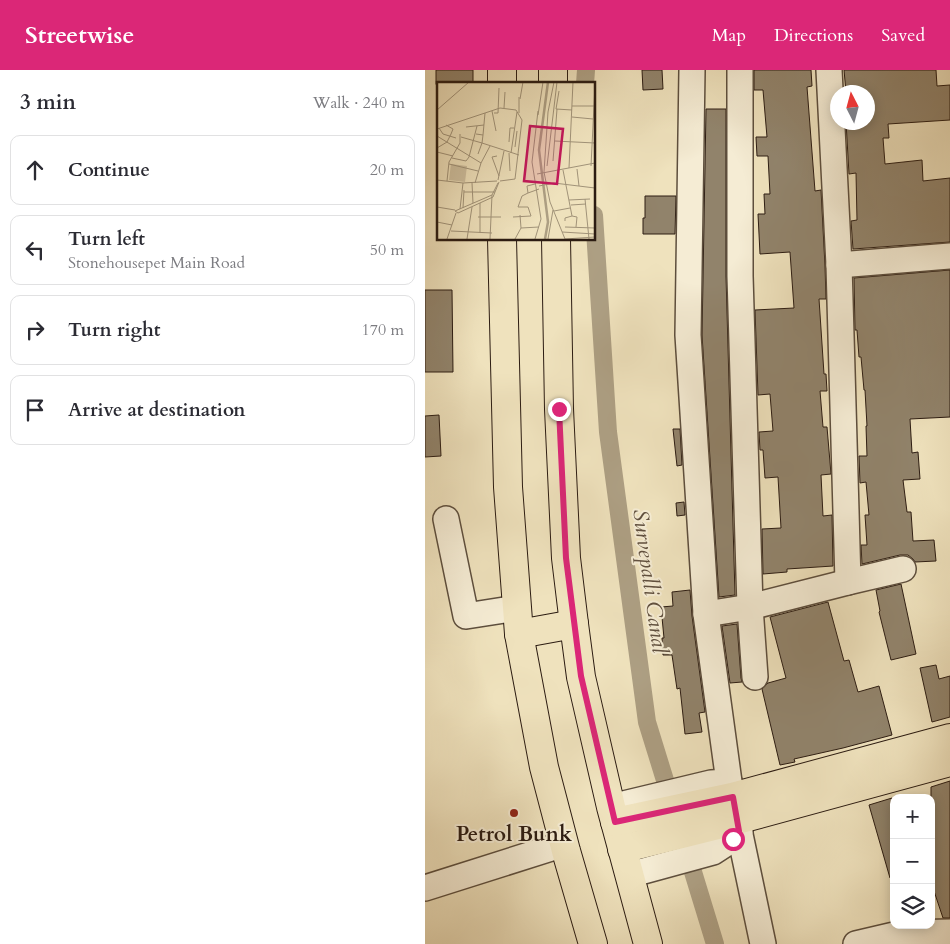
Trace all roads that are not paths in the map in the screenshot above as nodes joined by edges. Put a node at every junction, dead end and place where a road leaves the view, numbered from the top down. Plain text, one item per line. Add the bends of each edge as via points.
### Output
1 (692, 70) edge
2 (740, 70) edge
3 (829, 70) edge
4 (502, 240) edge
5 (556, 240) edge
6 (950, 256) edge
7 (839, 266) junction
8 (446, 519) dead end
9 (903, 569) dead end
10 (847, 582) junction
11 (750, 607) junction
12 (706, 614) junction
13 (518, 621) junction
14 (575, 624) junction
15 (755, 677) dead end
16 (950, 738) edge
17 (950, 762) edge
18 (726, 803) junction
19 (623, 812) junction
20 (712, 839) junction
21 (564, 844) junction
22 (634, 846) junction
23 (637, 873) junction
24 (425, 888) edge
25 (950, 932) edge
26 (593, 944) edge
27 (648, 944) edge
28 (763, 944) edge
29 (856, 944) edge

1 - 12 street via 688,335
2 - 11 street via 740,276
3 - 7 street
4 - 13 main road via 508,487
5 - 14 main road via 566,558
6 - 7 street
7 - 10 street
8 - 13 street via 466,616
9 - 10 street
10 - 11 street
11 - 12 street
11 - 15 street
12 - 18 street
13 - 14 main road
13 - 21 main road via 544,767
14 - 19 main road via 581,676
16 - 18 main road
17 - 18 main road
18 - 19 main road
18 - 20 main road
18 - 28 street
19 - 22 main road
20 - 22 main road
20 - 23 street
21 - 24 street
21 - 26 main road
22 - 23 main road
23 - 27 main road
25 - 29 street via 903,933

